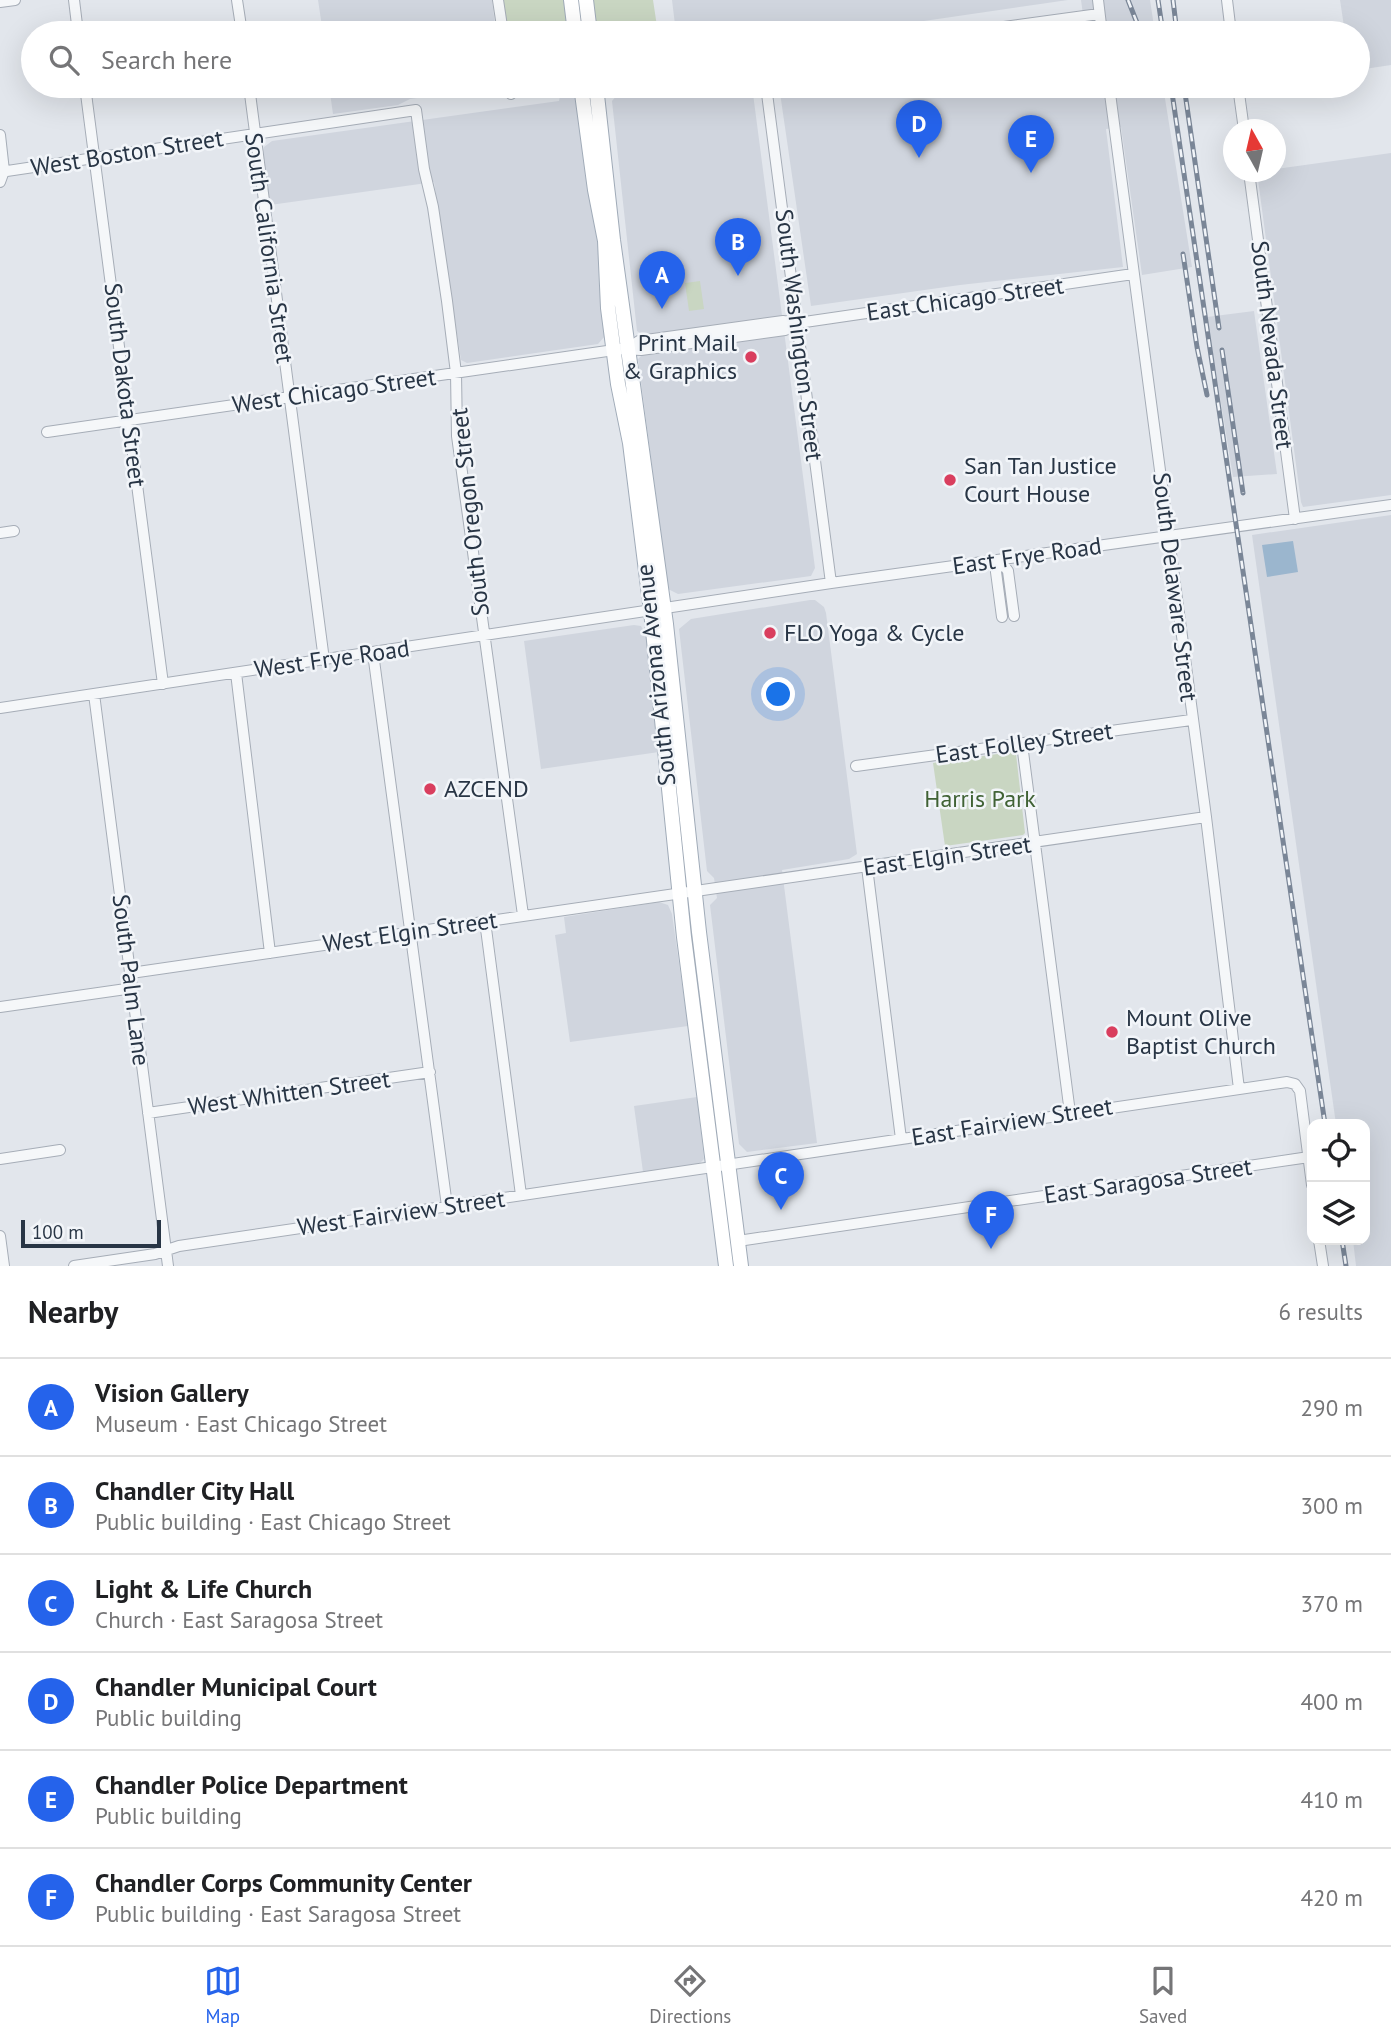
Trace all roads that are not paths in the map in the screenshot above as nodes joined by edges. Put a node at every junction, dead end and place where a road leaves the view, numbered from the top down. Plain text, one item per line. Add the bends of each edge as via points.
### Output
1 (15, 0) edge
2 (74, 0) edge
3 (237, 0) edge
4 (498, 0) edge
5 (571, 0) edge
6 (586, 0) edge
7 (1098, 0) edge
8 (1227, 0) edge
9 (0, 2) edge
10 (1100, 14) junction
11 (77, 21) edge
12 (240, 21) edge
13 (501, 21) edge
14 (574, 21) edge
15 (589, 21) edge
16 (1048, 21) edge
17 (1101, 21) edge
18 (1230, 21) edge
19 (87, 98) edge
20 (250, 98) edge
21 (583, 98) edge
22 (597, 98) edge
23 (768, 98) edge
24 (1111, 98) edge
25 (1240, 98) edge
26 (416, 110) joint
27 (1242, 119) edge
28 (254, 134) junction
29 (0, 135) edge
30 (96, 158) junction
31 (1, 175) edge
32 (1250, 182) edge
33 (1133, 274) junction
34 (798, 323) junction
35 (621, 350) junction
36 (456, 373) junction
37 (289, 397) junction
38 (129, 420) junction
39 (47, 432) dead end
40 (1391, 505) edge
41 (1295, 519) junction
42 (15, 531) dead end
43 (0, 533) edge
44 (1168, 537) junction
45 (1000, 560) junction
46 (831, 583) junction
47 (657, 610) junction
48 (1008, 616) dead end
49 (484, 636) junction
50 (373, 653) junction
51 (324, 660) junction
52 (236, 673) junction
53 (163, 684) junction
54 (94, 694) junction
55 (0, 708) edge
56 (1191, 720) junction
57 (1022, 744) junction
58 (856, 766) dead end
59 (1206, 817) junction
60 (1035, 843) junction
61 (867, 867) junction
62 (687, 892) junction
63 (523, 915) junction
64 (485, 921) junction
65 (412, 932) junction
66 (270, 953) junction
67 (131, 973) junction
68 (133, 988) junction
69 (0, 1007) edge
70 (430, 1072) junction
71 (1239, 1089) junction
72 (148, 1113) junction
73 (1070, 1113) junction
74 (901, 1139) junction
75 (1307, 1142) edge
76 (60, 1150) dead end
77 (1307, 1157) edge
78 (0, 1159) edge
79 (728, 1164) junction
80 (713, 1166) junction
81 (521, 1195) junction
82 (447, 1206) junction
83 (0, 1236) edge
84 (738, 1241) junction
85 (1321, 1245) edge
86 (166, 1250) junction
87 (4, 1266) edge
88 (74, 1266) edge
89 (168, 1266) edge
90 (726, 1266) edge
91 (741, 1266) edge
92 (1323, 1266) edge

1 - 9 street
2 - 11 street
3 - 12 street
4 - 13 street
5 - 14 main road
6 - 15 main road
7 - 10 street
8 - 18 street
10 - 16 street
10 - 17 street
19 - 30 street, South Dakota Street
20 - 28 street, South California Street
21 - 35 main road, South Arizona Avenue via 605,241 606,291
22 - 35 main road, South Arizona Avenue
23 - 34 street, South Washington Street
24 - 33 street, South Delaware Street
25 - 27 street
26 - 28 street, West Boston Street
26 - 36 street, South Oregon Street
28 - 30 street, West Boston Street
28 - 37 street, South California Street
29 - 31 street
30 - 31 street, West Boston Street
30 - 38 street, South Dakota Street
32 - 41 street, South Nevada Street
33 - 34 street, East Chicago Street
33 - 44 street, South Delaware Street
34 - 35 street, East Chicago Street via 785,330
34 - 46 street, South Washington Street
35 - 36 street, West Chicago Street
35 - 47 main road, South Arizona Avenue
36 - 37 street, West Chicago Street
36 - 49 street, South Oregon Street via 457,436
37 - 38 street, West Chicago Street
37 - 51 street, South California Street
38 - 39 street, West Chicago Street
38 - 53 street, South Dakota Street
40 - 41 street, East Frye Road
41 - 44 street, East Frye Road
42 - 43 street
44 - 45 street, East Frye Road
44 - 56 street, South Delaware Street
45 - 46 street, East Frye Road
45 - 48 street via 1008,571
46 - 47 street, East Frye Road
47 - 49 street, West Frye Road
47 - 62 main road, South Arizona Avenue
49 - 50 street, West Frye Road
49 - 63 street, South Oregon Street
50 - 51 street, West Frye Road
50 - 65 street
51 - 52 street, West Frye Road
52 - 53 street, West Frye Road
52 - 66 street
53 - 54 street, West Frye Road
54 - 55 street, West Frye Road
54 - 67 street, South Palm Lane
56 - 57 street, East Folley Street
56 - 59 street, South Delaware Street
57 - 58 street, East Folley Street
57 - 60 street
59 - 60 street, East Elgin Street
59 - 71 street, South Delaware Street
60 - 61 street, East Elgin Street
60 - 73 street
61 - 62 street, East Elgin Street
61 - 74 street
62 - 63 street, West Elgin Street
62 - 79 main road, South Arizona Avenue
62 - 80 main road, South Arizona Avenue
63 - 64 street, West Elgin Street
64 - 65 street, West Elgin Street
64 - 81 street
65 - 66 street, West Elgin Street
65 - 70 street
66 - 67 street, West Elgin Street
67 - 68 street, South Palm Lane
68 - 69 street
68 - 72 street, South Palm Lane
70 - 72 street, West Whitten Street
70 - 82 street
71 - 73 street, East Fairview Street
71 - 75 street, East Fairview Street via 1295,1084
72 - 86 street, South Palm Lane
73 - 74 street, East Fairview Street
74 - 79 street, East Fairview Street
76 - 78 street
77 - 84 street, East Saragosa Street
79 - 80 street, West Fairview Street
79 - 84 main road, South Arizona Avenue
80 - 81 street, West Fairview Street
80 - 90 main road, South Arizona Avenue
81 - 82 street, West Fairview Street
82 - 86 street, West Fairview Street
83 - 87 street
84 - 91 main road, South Arizona Avenue
85 - 92 street
86 - 88 street, West Fairview Street
86 - 89 street, South Palm Lane

